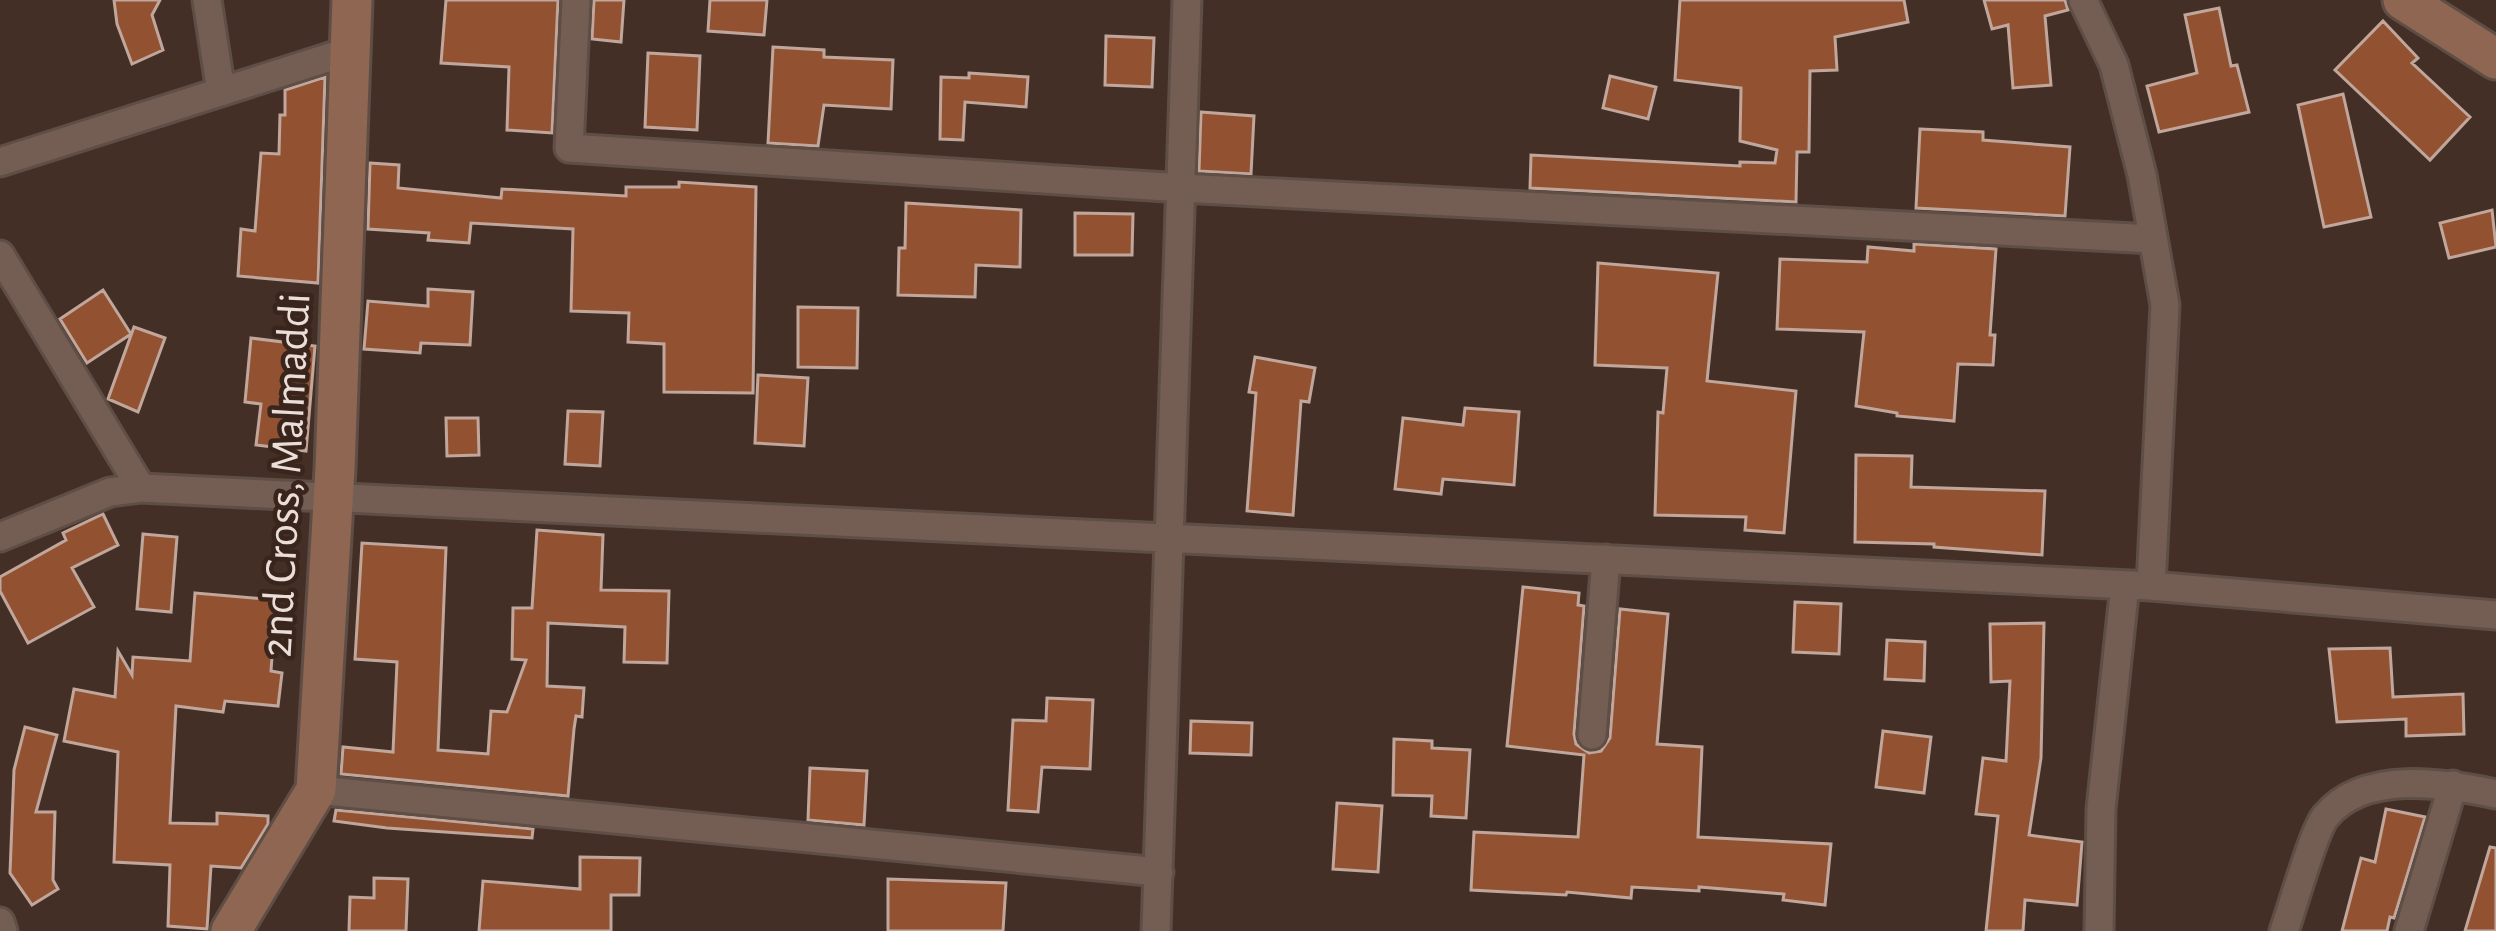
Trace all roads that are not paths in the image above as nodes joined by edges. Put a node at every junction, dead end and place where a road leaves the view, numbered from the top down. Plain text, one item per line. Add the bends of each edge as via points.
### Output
1 (207, 0) edge
2 (352, 0) edge
3 (576, 0) edge
4 (1187, 0) edge
5 (2083, 0) edge
6 (2420, 4) edge
7 (349, 51) junction
8 (2496, 59) edge
9 (221, 92) junction
10 (0, 162) edge
11 (1182, 188) junction
12 (2153, 239) junction
13 (0, 255) edge
14 (141, 488) junction
15 (333, 499) junction
16 (0, 538) edge
17 (1172, 538) junction
18 (1606, 559) junction
19 (2138, 586) junction
20 (2496, 615) edge
21 (1592, 735) dead end
22 (2453, 785) junction
23 (316, 790) junction
24 (2496, 794) edge
25 (1159, 872) junction
26 (0, 922) edge
27 (3, 931) edge
28 (231, 931) edge
29 (1156, 931) edge
30 (2099, 931) edge
31 (2284, 931) edge
32 (2409, 931) edge

1 - 9 street
2 - 7 street, 2nd Cross, Malmaddi
3 - 11 street via 569,148
4 - 11 street
5 - 12 street via 2114,64
6 - 8 street
7 - 9 street
7 - 15 street, 2nd Cross, Malmaddi
9 - 10 street
11 - 12 street
11 - 17 street
12 - 19 street via 2164,305
13 - 14 street
14 - 15 street
14 - 16 street via 110,492
15 - 17 street
15 - 23 street, 2nd Cross, Malmaddi
17 - 18 street
17 - 25 street
18 - 19 street
18 - 21 street
19 - 20 street
19 - 30 street via 2101,809
22 - 24 street
22 - 31 street via 2364,788 2325,817
22 - 32 street
23 - 25 street
23 - 28 street, 2nd Cross, Malmaddi
25 - 29 street
26 - 27 street

